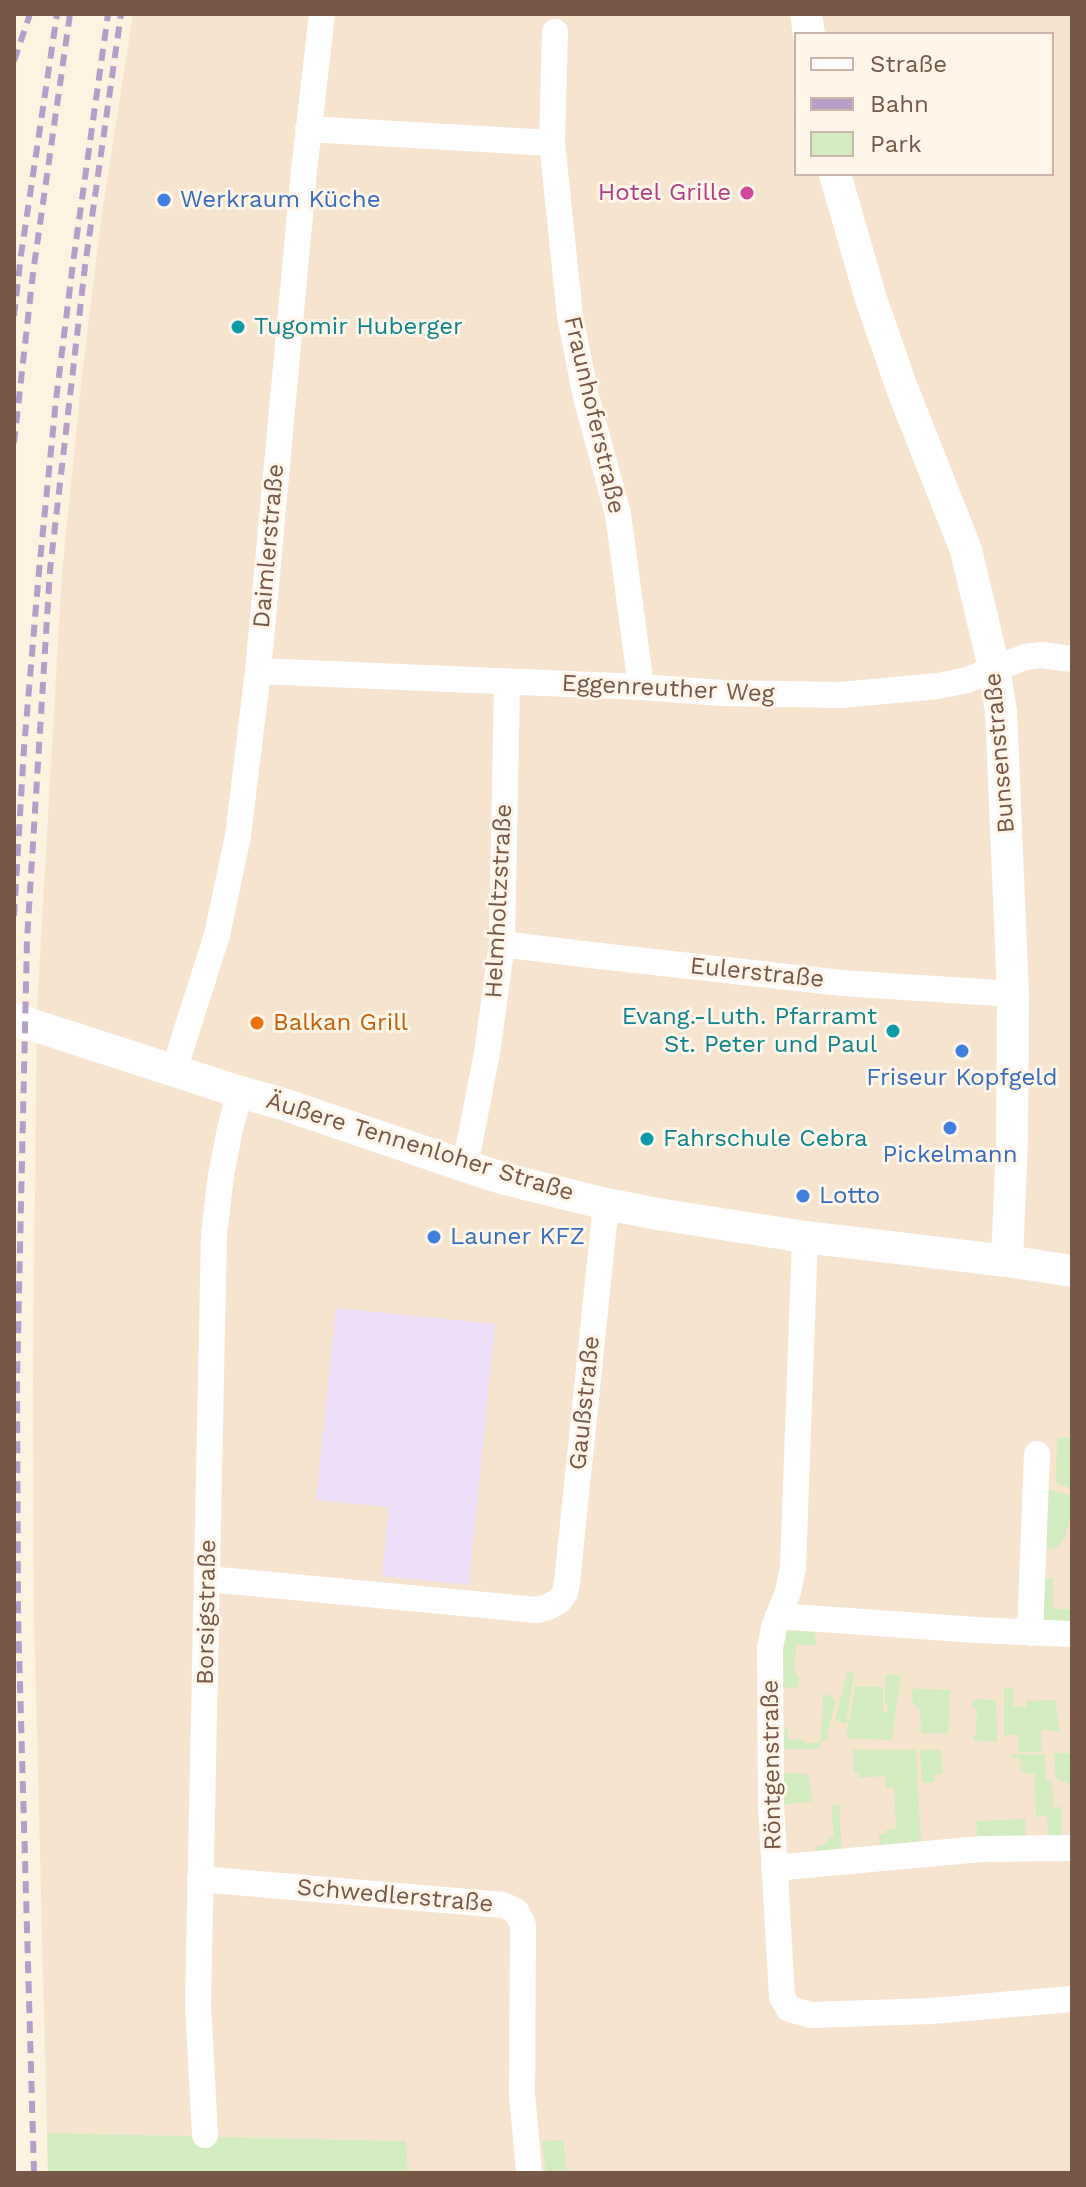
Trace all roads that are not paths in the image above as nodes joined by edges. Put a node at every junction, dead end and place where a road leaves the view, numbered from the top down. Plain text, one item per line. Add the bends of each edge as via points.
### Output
1 (322, 14) edge
2 (555, 32) dead end
3 (308, 129) junction
4 (552, 143) junction
5 (836, 176) edge
6 (1072, 659) edge
7 (994, 668) junction
8 (258, 671) junction
9 (507, 682) junction
10 (641, 687) junction
11 (502, 944) junction
12 (1013, 994) junction
13 (14, 1019) edge
14 (174, 1070) junction
15 (240, 1092) junction
16 (465, 1166) junction
17 (606, 1204) junction
18 (805, 1237) junction
19 (1007, 1261) junction
20 (1072, 1271) edge
21 (1037, 1454) dead end
22 (208, 1579) junction
23 (778, 1616) junction
24 (1030, 1633) junction
25 (1072, 1634) edge
26 (1072, 1848) edge
27 (774, 1868) junction
28 (200, 1879) junction
29 (1072, 1999) edge
30 (205, 2135) dead end
31 (529, 2173) edge

1 - 3 street, Daimlerstraße
2 - 4 street, Fraunhoferstraße
3 - 4 street
3 - 8 street, Daimlerstraße
4 - 10 street, Fraunhoferstraße via 570,316 618,514
5 - 7 street, Bunsenstraße via 902,388 966,550
6 - 7 street, Eggenreuther Weg via 1041,655
7 - 10 street, Eggenreuther Weg via 938,686 841,695
7 - 12 street, Bunsenstraße via 1001,711
8 - 9 street, Eggenreuther Weg
8 - 14 street, Daimlerstraße via 238,836 217,935
9 - 10 street, Eggenreuther Weg
9 - 11 street, Helmholtzstraße
11 - 12 street, Eulerstraße via 842,983
11 - 16 street, Helmholtzstraße
12 - 19 street, Bunsenstraße
13 - 14 street, Äußere Tennenloher Straße
14 - 15 street, Äußere Tennenloher Straße
15 - 16 street, Äußere Tennenloher Straße
15 - 22 street, Borsigstraße via 214,1234
16 - 17 street, Äußere Tennenloher Straße
17 - 18 street, Äußere Tennenloher Straße
17 - 22 street, Gaußstraße via 567,1582 559,1601 537,1610
18 - 19 street, Äußere Tennenloher Straße
18 - 23 street, Röntgenstraße via 793,1568
19 - 20 street, Äußere Tennenloher Straße
21 - 24 street
22 - 28 street, Borsigstraße
23 - 24 street
23 - 27 street, Röntgenstraße via 771,1638 770,1677
24 - 25 street
26 - 27 street via 981,1849
27 - 29 street, Röntgenstraße via 782,1997 789,2009 811,2015 931,2011
28 - 30 street, Borsigstraße via 198,2004
28 - 31 street, Schwedlerstraße via 503,1905 516,1911 523,1925 522,2094

